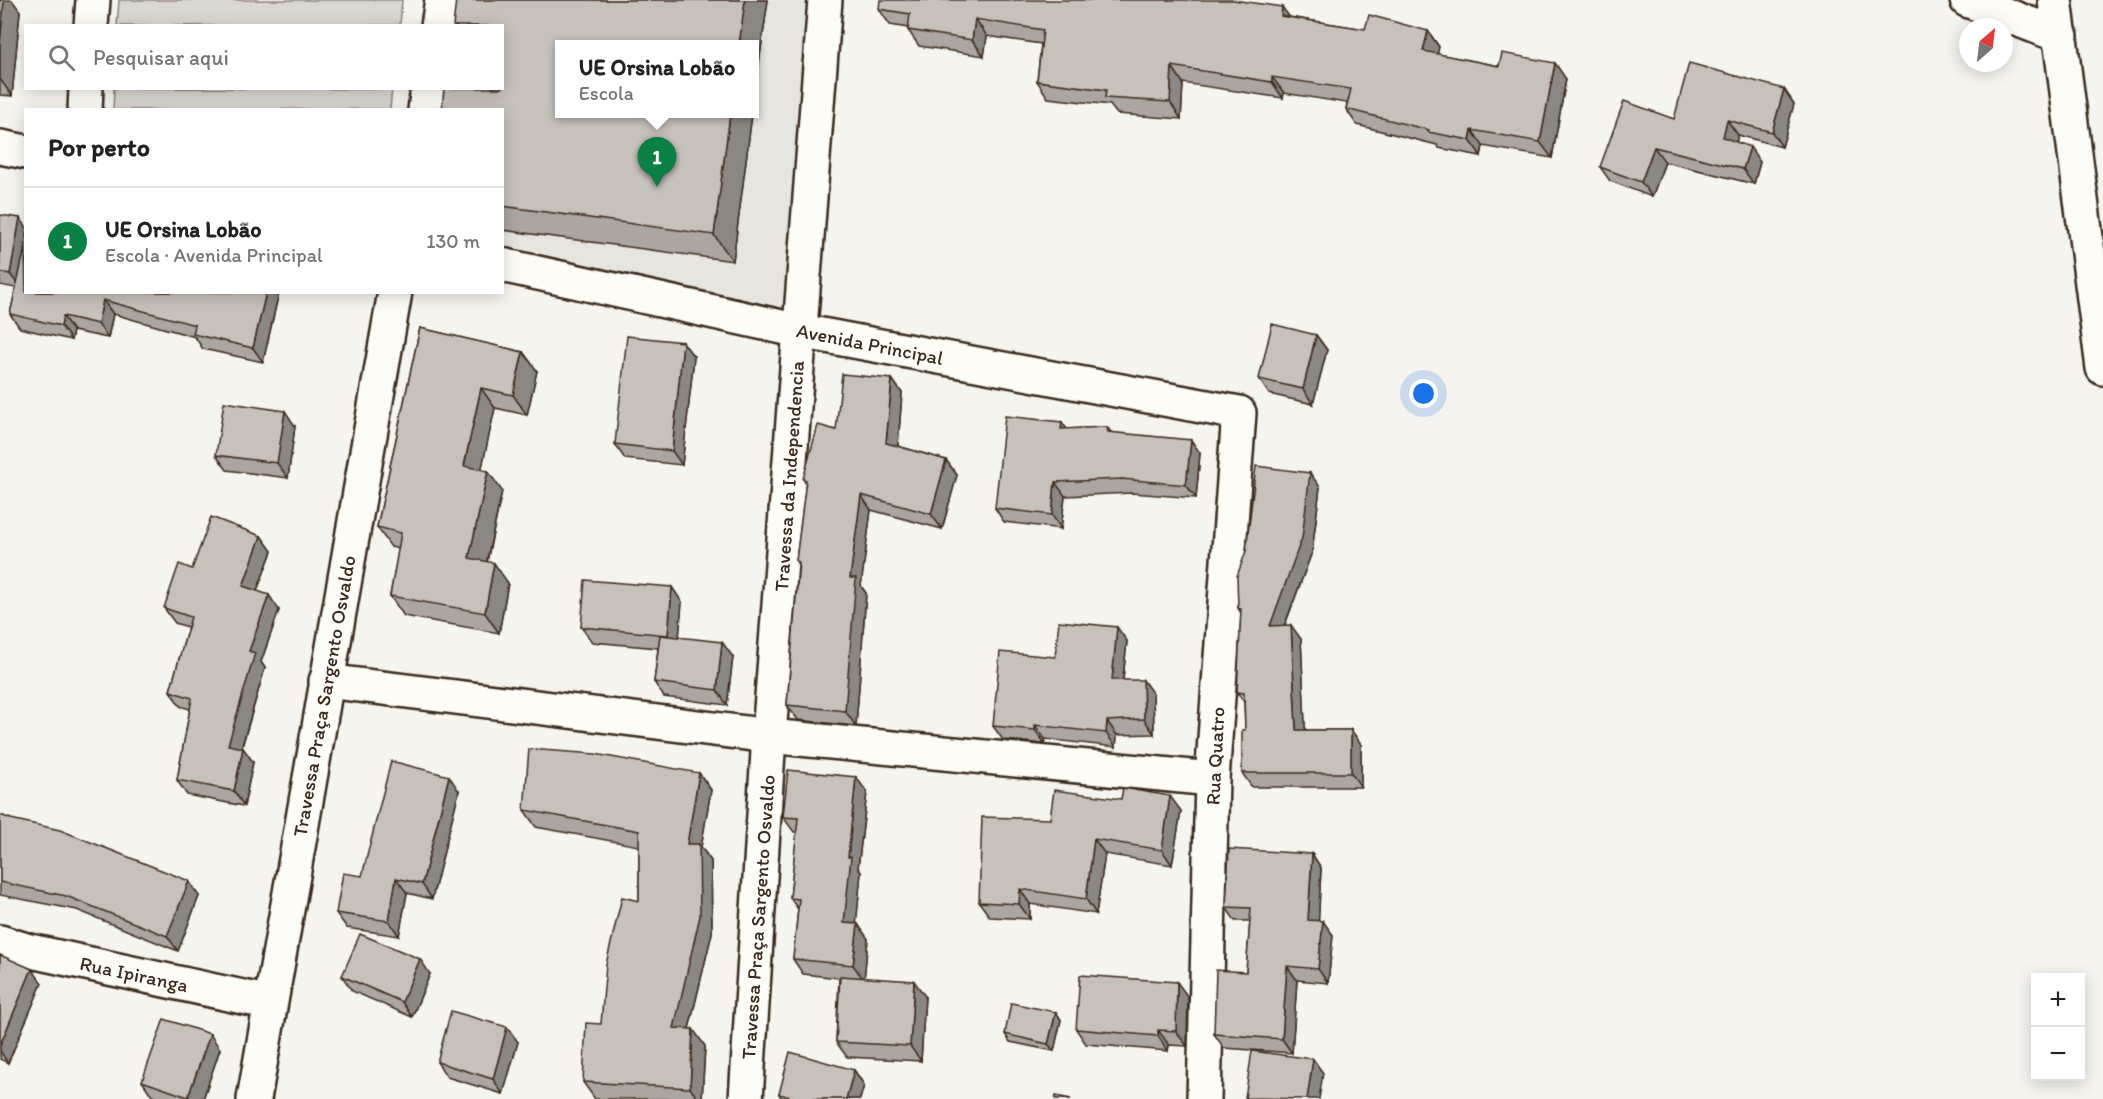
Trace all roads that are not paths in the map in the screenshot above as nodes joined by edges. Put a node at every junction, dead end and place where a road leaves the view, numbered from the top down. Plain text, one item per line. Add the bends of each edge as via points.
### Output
1 (93, 0) edge
2 (442, 0) edge
3 (825, 0) edge
4 (1967, 0) edge
5 (2055, 0) edge
6 (91, 24) edge
7 (438, 24) edge
8 (2061, 36) junction
9 (86, 90) edge
10 (428, 90) edge
11 (85, 108) edge
12 (425, 108) edge
13 (0, 147) edge
14 (24, 152) edge
15 (504, 266) edge
16 (2097, 281) edge
17 (395, 294) edge
18 (800, 331) junction
19 (2103, 368) edge
20 (1239, 413) joint
21 (326, 681) junction
22 (769, 736) junction
23 (1212, 779) junction
24 (0, 942) edge
25 (270, 1003) junction
26 (254, 1099) edge
27 (746, 1099) edge
28 (1204, 1099) edge

1 - 6 street
2 - 7 street
3 - 18 street, Travessa da Independencia
4 - 8 street
5 - 8 street
8 - 16 street
9 - 11 street
10 - 12 street
13 - 14 street
15 - 18 street, Avenida Principal
16 - 19 street
17 - 21 street, Travessa Praça Sargento Osvaldo
18 - 20 street, Avenida Principal
18 - 22 street, Travessa da Independencia
20 - 23 street, Rua Quatro
21 - 22 street
21 - 25 street, Travessa Praça Sargento Osvaldo
22 - 23 street
22 - 27 street, Travessa Praça Sargento Osvaldo
23 - 28 street, Rua Quatro
24 - 25 street, Rua Ipiranga
25 - 26 street, Travessa Praça Sargento Osvaldo

